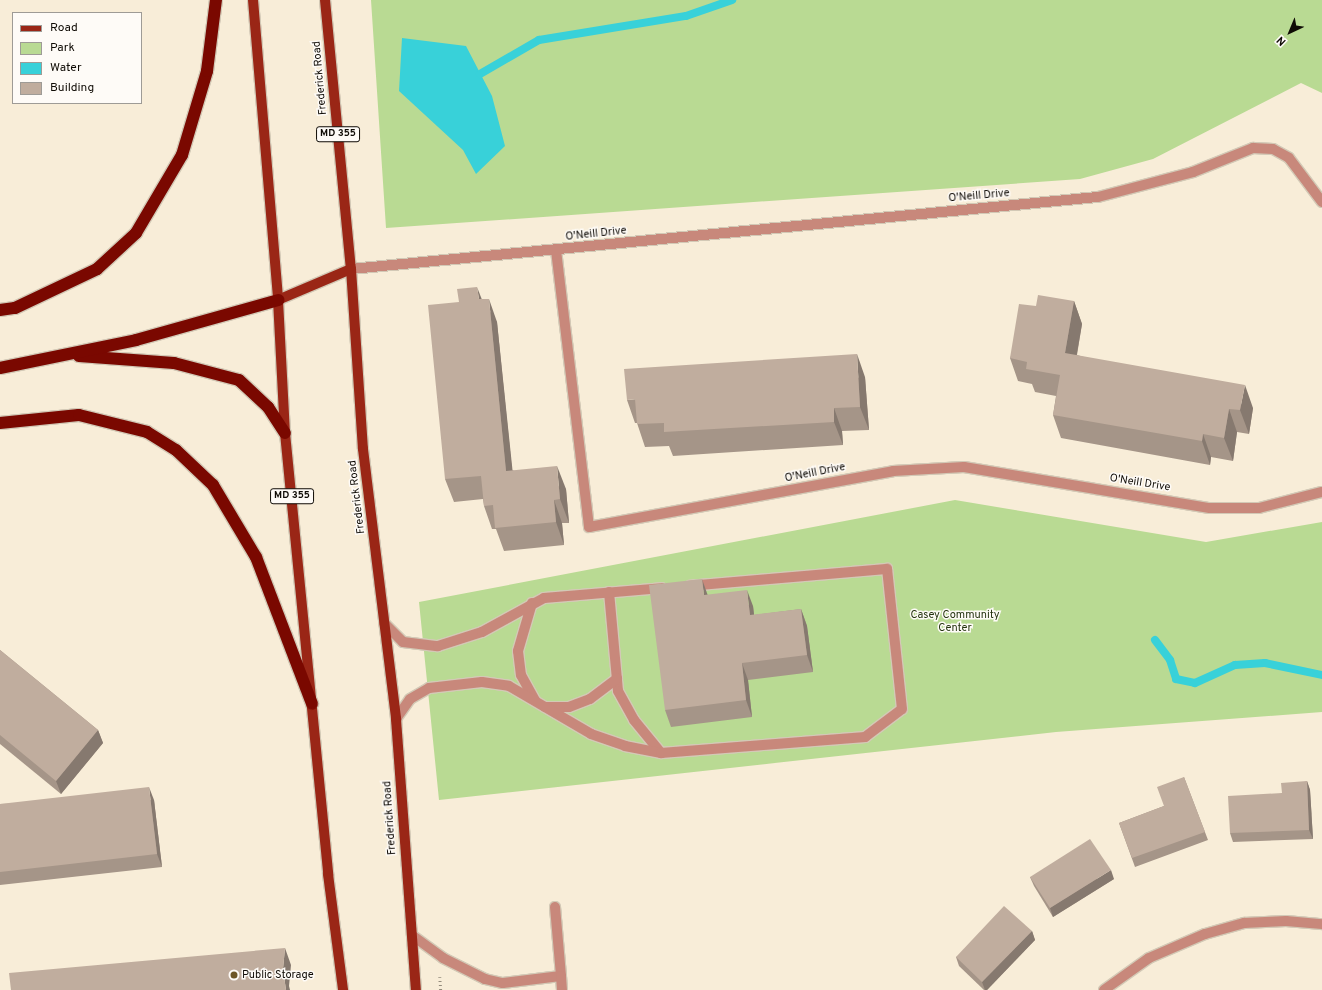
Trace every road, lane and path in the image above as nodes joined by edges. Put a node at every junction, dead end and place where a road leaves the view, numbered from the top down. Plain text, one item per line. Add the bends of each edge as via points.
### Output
1 (216, 0) edge
2 (252, 0) edge
3 (325, 0) edge
4 (1322, 202) edge
5 (556, 250) junction
6 (351, 268) junction
7 (278, 300) junction
8 (0, 310) edge
9 (64, 355) junction
10 (0, 368) edge
11 (0, 423) edge
12 (286, 433) junction
13 (1322, 492) edge
14 (609, 592) junction
15 (532, 603) junction
16 (384, 623) junction
17 (617, 679) junction
18 (535, 700) junction
19 (312, 704) junction
20 (545, 707) junction
21 (396, 719) junction
22 (661, 753) junction
23 (555, 907) dead end
24 (1322, 924) edge
25 (413, 936) junction
26 (561, 976) junction
27 (503, 983) junction
28 (343, 990) edge
29 (416, 990) edge
30 (492, 990) edge
31 (562, 990) edge
32 (1104, 990) edge

1 - 8 highway via 207,71 182,155 136,233 97,269 15,308
2 - 7 main road, MD 355
3 - 6 main road, Frederick Road / MD 355
4 - 5 street, O'Neill Drive via 1289,158 1273,148 1253,148 1194,172 1098,196
5 - 6 street, O'Neill Drive
5 - 13 street, O'Neill Drive via 589,528 901,470 964,467 1210,508 1259,508
6 - 7 main road, O'Neill Drive
6 - 16 main road, Frederick Road / MD 355 via 363,449
7 - 9 highway via 136,340
7 - 12 main road, MD 355
9 - 10 highway
9 - 12 highway via 174,362 240,380 268,407
11 - 19 highway via 79,415 147,432 176,450 213,485 256,557
12 - 19 main road, MD 355
14 - 15 street via 544,598
14 - 17 street
14 - 22 street via 887,569 902,709 865,737
15 - 16 street via 482,632 438,646 403,642
15 - 18 street via 518,651 522,675
16 - 21 main road, Frederick Road / MD 355
17 - 20 street via 590,699 569,707
17 - 22 street via 618,691 634,720
18 - 20 street
18 - 21 street via 509,686 482,682 453,684 429,688 410,699
19 - 28 main road, MD 355
20 - 22 street via 591,734 625,746
21 - 25 main road, Frederick Road / MD 355
23 - 26 street
24 - 32 street via 1286,921 1244,924 1205,934 1149,958
25 - 27 street via 463,969
25 - 29 main road, Frederick Road / MD 355
26 - 27 street
26 - 31 street
27 - 30 street

